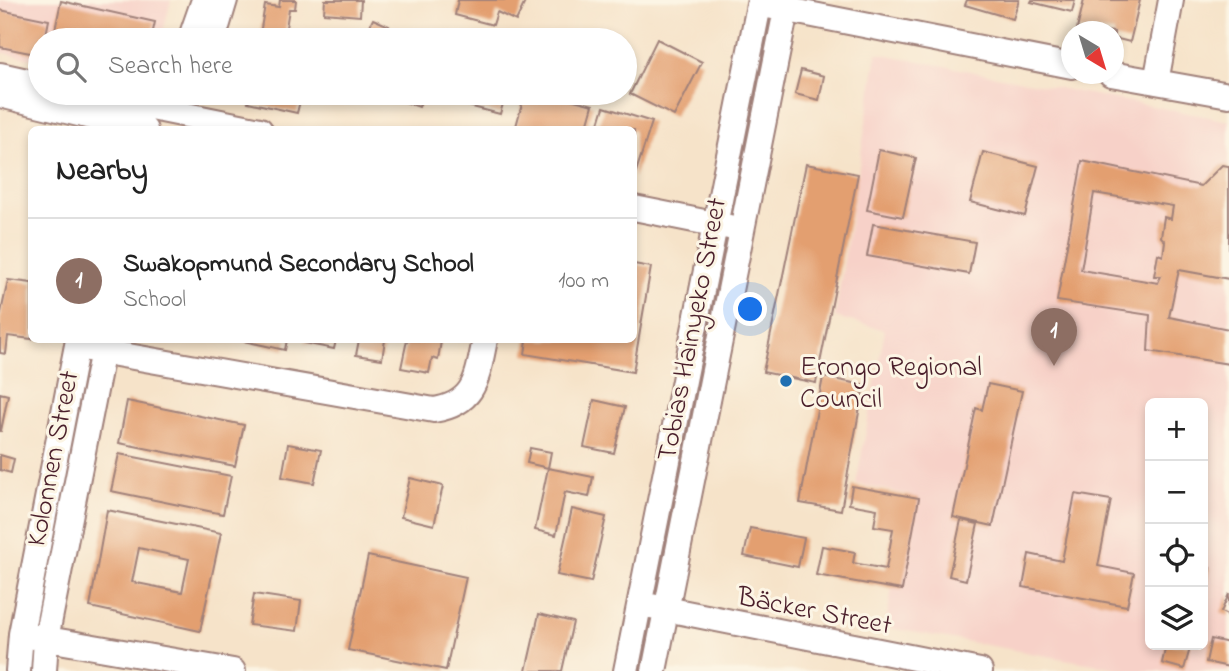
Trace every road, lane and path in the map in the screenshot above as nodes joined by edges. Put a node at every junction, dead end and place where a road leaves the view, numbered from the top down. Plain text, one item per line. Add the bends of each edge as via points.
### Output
1 (204, 0) edge
2 (225, 0) edge
3 (1171, 0) edge
4 (760, 2) edge
5 (787, 6) edge
6 (194, 28) edge
7 (217, 28) edge
8 (1061, 64) edge
9 (0, 75) edge
10 (1124, 76) edge
11 (28, 81) edge
12 (1156, 82) junction
13 (0, 95) edge
14 (1229, 95) edge
15 (28, 99) edge
16 (64, 105) edge
17 (112, 105) edge
18 (182, 112) edge
19 (148, 118) edge
20 (243, 126) edge
21 (637, 209) edge
22 (715, 224) junction
23 (740, 230) junction
24 (77, 343) edge
25 (484, 343) edge
26 (103, 345) edge
27 (639, 603) junction
28 (665, 610) junction
29 (21, 634) junction
30 (46, 639) junction
31 (18, 671) edge
32 (44, 671) edge
33 (233, 671) edge
34 (625, 671) edge
35 (654, 671) edge
36 (980, 671) edge

1 - 6 street
2 - 7 street
3 - 12 street
4 - 5 street
4 - 22 street, Tobias Hainyeko Street
5 - 8 street
5 - 23 street, Tobias Hainyeko Street
9 - 11 street
10 - 12 street
12 - 14 street
13 - 15 street
16 - 19 street
17 - 19 street
18 - 19 street
18 - 20 street
21 - 22 street
22 - 23 street
22 - 27 street, Tobias Hainyeko Street
23 - 28 street, Tobias Hainyeko Street
24 - 26 street
24 - 29 street, Kolonnen Street
25 - 26 street via 475,386 450,408 434,410
26 - 30 street, Kolonnen Street
27 - 28 street, Bäcker Street
27 - 34 street, Tobias Hainyeko Street
28 - 35 street, Tobias Hainyeko Street
28 - 36 street, Bäcker Street
29 - 30 street
29 - 31 street, Kolonnen Street
30 - 32 street, Kolonnen Street
30 - 33 street

